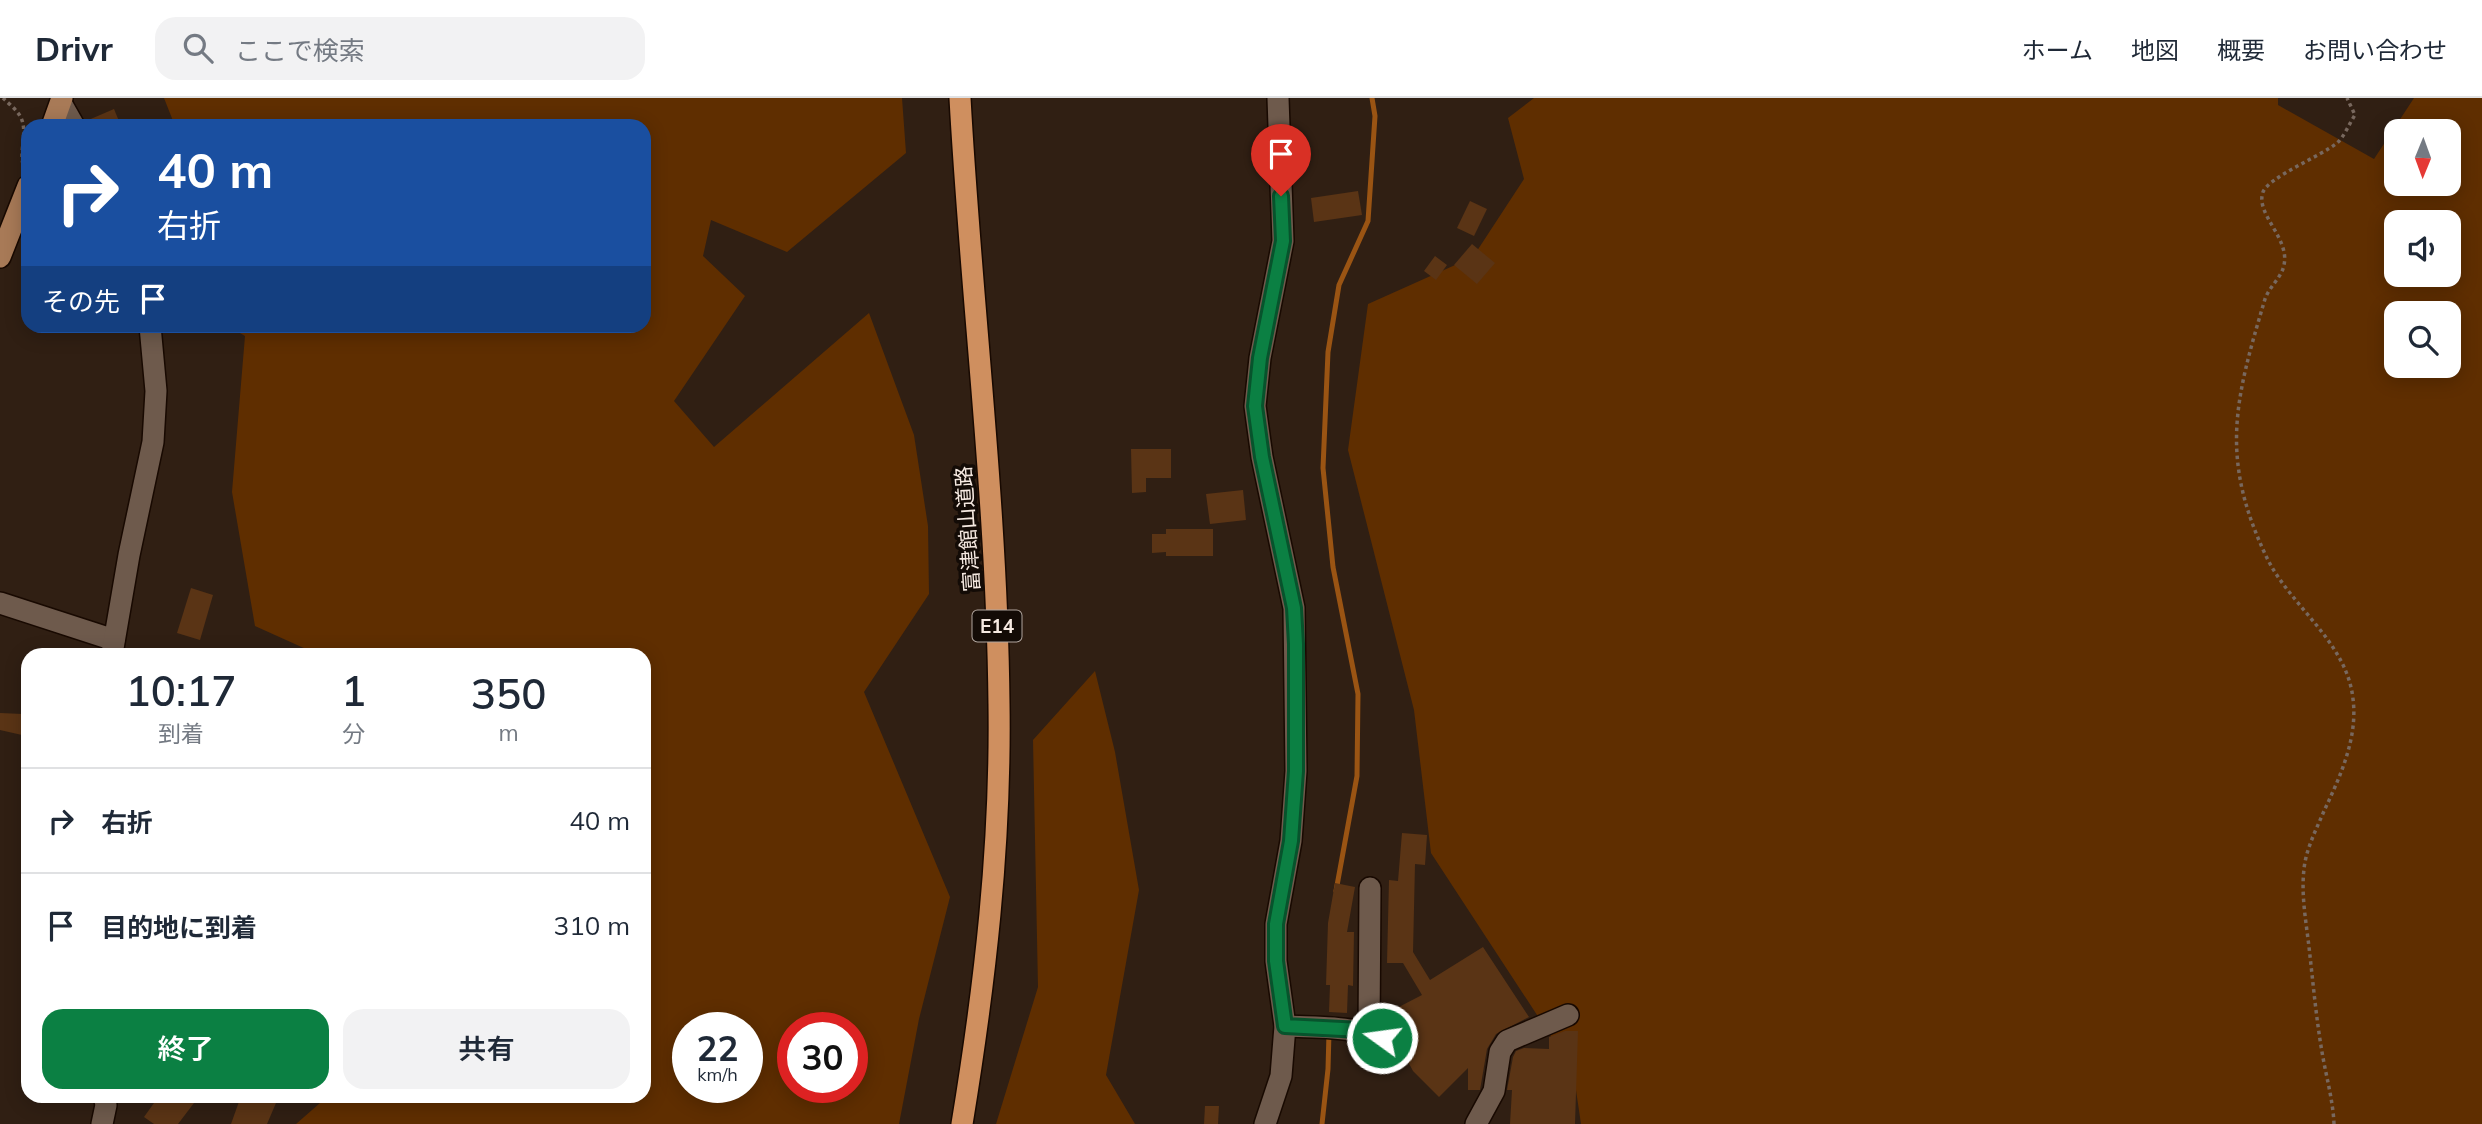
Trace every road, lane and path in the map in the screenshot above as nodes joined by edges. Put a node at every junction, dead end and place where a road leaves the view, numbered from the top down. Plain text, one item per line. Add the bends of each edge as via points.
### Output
1 (3, 98) edge
2 (960, 98) edge
3 (1278, 98) edge
4 (2347, 98) edge
5 (62, 101) edge
6 (22, 119) edge
7 (55, 119) edge
8 (71, 119) edge
9 (21, 203) edge
10 (0, 254) edge
11 (151, 333) edge
12 (0, 603) edge
13 (113, 647) edge
14 (1370, 888) dead end
15 (1568, 1015) dead end
16 (1285, 1026) junction
17 (1369, 1033) junction
18 (1397, 1049) dead end
19 (104, 1103) edge
20 (102, 1124) edge
21 (962, 1124) edge
22 (1265, 1124) edge
23 (1476, 1124) edge
24 (2334, 1124) edge

1 - 6 path
2 - 21 highway, 富津館山道路 / E14 via 991,508 999,705 993,888
3 - 16 street via 1283,241 1255,406 1294,608 1296,644 1291,841 1276,924
4 - 24 path via 2355,116 2339,142 2273,180 2263,193 2262,209 2283,245 2284,265 2267,294 2235,426 2238,474 2249,519 2295,602 2339,654 2353,699 2353,731 2304,867 2303,896 2318,1026
5 - 7 main road
5 - 8 street
9 - 10 main road
11 - 13 street via 156,391 153,442
12 - 13 street
14 - 17 street
15 - 23 street via 1507,1041 1500,1052 1494,1091
16 - 17 street
16 - 22 street via 1281,1076
17 - 18 street
19 - 20 street

